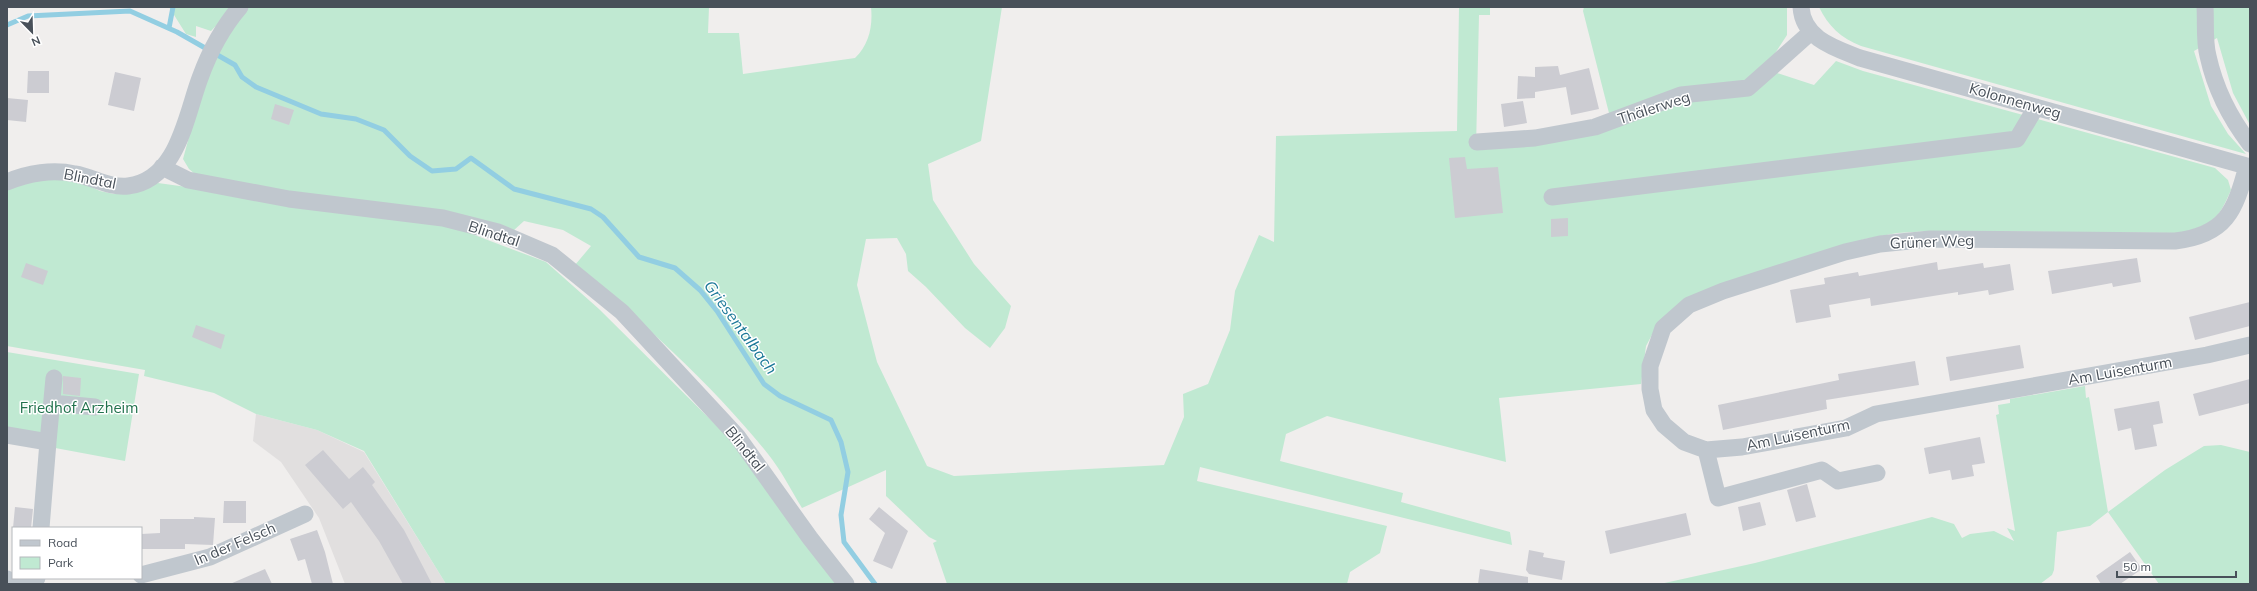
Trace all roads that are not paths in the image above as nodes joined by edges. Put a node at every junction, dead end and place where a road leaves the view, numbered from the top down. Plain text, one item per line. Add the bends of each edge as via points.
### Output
1 (240, 7) edge
2 (1801, 7) edge
3 (2205, 7) edge
4 (1811, 32) junction
5 (2036, 107) junction
6 (1477, 142) dead end
7 (2250, 144) edge
8 (162, 167) junction
9 (2248, 167) edge
10 (7, 182) edge
11 (1552, 197) dead end
12 (2250, 345) edge
13 (54, 378) dead end
14 (52, 403) junction
15 (95, 407) dead end
16 (7, 435) edge
17 (1675, 436) joint
18 (48, 442) junction
19 (1706, 450) junction
20 (1877, 473) dead end
21 (305, 514) dead end
22 (41, 527) edge
23 (142, 575) edge
24 (7, 579) edge
25 (16, 584) edge
26 (846, 584) edge

1 - 8 street via 212,51 177,146
2 - 4 street, Kolonnenweg via 1802,15
3 - 7 street via 2207,55 2235,124
4 - 5 street, Kolonnenweg via 1825,45 1860,58
4 - 6 street, Thälerweg via 1748,88 1681,95 1595,127 1535,138
5 - 9 street, Kolonnenweg
5 - 11 street via 2017,139
8 - 10 street, Blindtal via 146,179 128,186 111,185 75,174 40,172
8 - 26 street, Blindtal via 188,180 260,194 444,218 498,232 552,254 622,312 738,436
9 - 17 street, Grüner Weg via 2239,198 2230,215 2219,226 2189,240 1904,241 1845,252 1723,291 1689,305 1662,328 1650,366 1650,389 1654,410
12 - 19 street, Am Luisenturm via 2199,357 1876,414 1846,428 1742,447
13 - 14 street
14 - 15 street
14 - 18 street
16 - 18 street
17 - 19 street, Am Luisenturm via 1692,446
18 - 22 street
19 - 20 street via 1718,498 1822,470 1838,481
21 - 23 street, In der Felsch via 210,557
24 - 25 street

